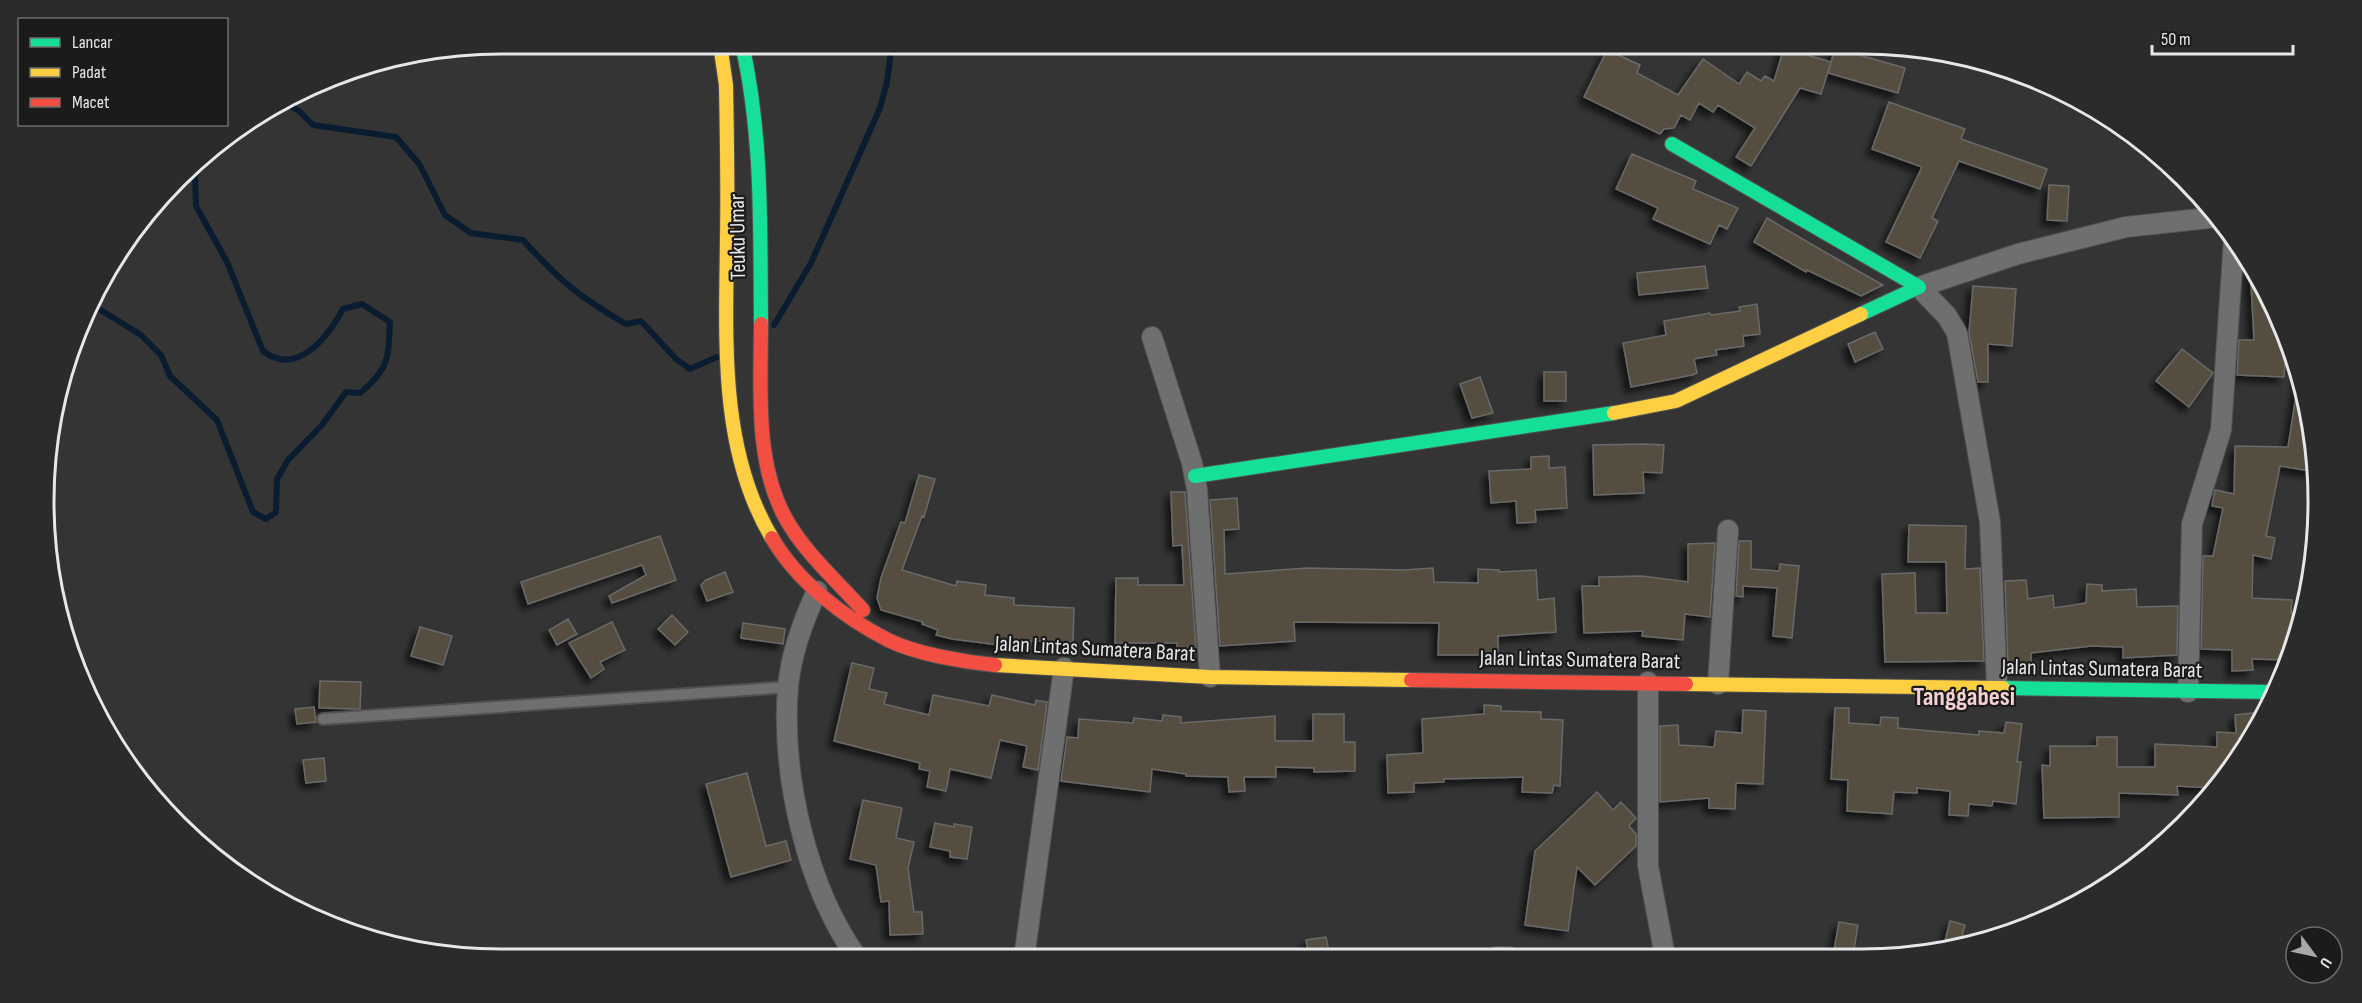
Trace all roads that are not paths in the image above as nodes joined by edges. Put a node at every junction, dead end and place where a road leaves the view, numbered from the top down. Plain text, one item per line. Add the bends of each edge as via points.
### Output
1 (721, 54) edge
2 (745, 54) edge
3 (1672, 144) dead end
4 (2207, 218) edge
5 (2233, 253) edge
6 (1919, 287) junction
7 (1152, 337) dead end
8 (734, 428) joint
9 (1195, 476) junction
10 (1728, 530) dead end
11 (817, 591) junction
12 (890, 641) junction
13 (1064, 668) junction
14 (1210, 677) junction
15 (1648, 682) junction
16 (1718, 684) junction
17 (788, 687) junction
18 (1997, 687) junction
19 (2188, 692) junction
20 (2265, 692) edge
21 (323, 719) dead end
22 (852, 949) edge
23 (1025, 949) edge
24 (1664, 949) edge

1 - 8 main road, Teuku Umar via 728,156 726,335
2 - 12 main road, Teuku Umar via 758,163 762,431 778,503 802,543
3 - 6 main road
4 - 6 street via 2126,227 2018,254
5 - 19 street via 2221,430 2192,524
6 - 9 main road via 1676,401
6 - 18 street via 1947,316 1957,333 1990,522
7 - 9 street
8 - 11 main road, Jalan Lintas Sumatera Barat via 756,512 784,559
9 - 14 street
10 - 16 street
11 - 12 main road, Jalan Lintas Sumatera Barat
11 - 17 street via 801,627
12 - 13 main road, Jalan Lintas Sumatera Barat via 959,661
13 - 14 main road, Jalan Lintas Sumatera Barat
13 - 23 street
14 - 15 main road, Jalan Lintas Sumatera Barat
15 - 16 main road, Jalan Lintas Sumatera Barat
15 - 24 street via 1648,866
16 - 18 main road, Jalan Lintas Sumatera Barat
17 - 21 lane
17 - 22 street via 792,786 802,829 832,917
18 - 19 main road, Jalan Lintas Sumatera Barat
19 - 20 main road, Jalan Lintas Sumatera Barat

